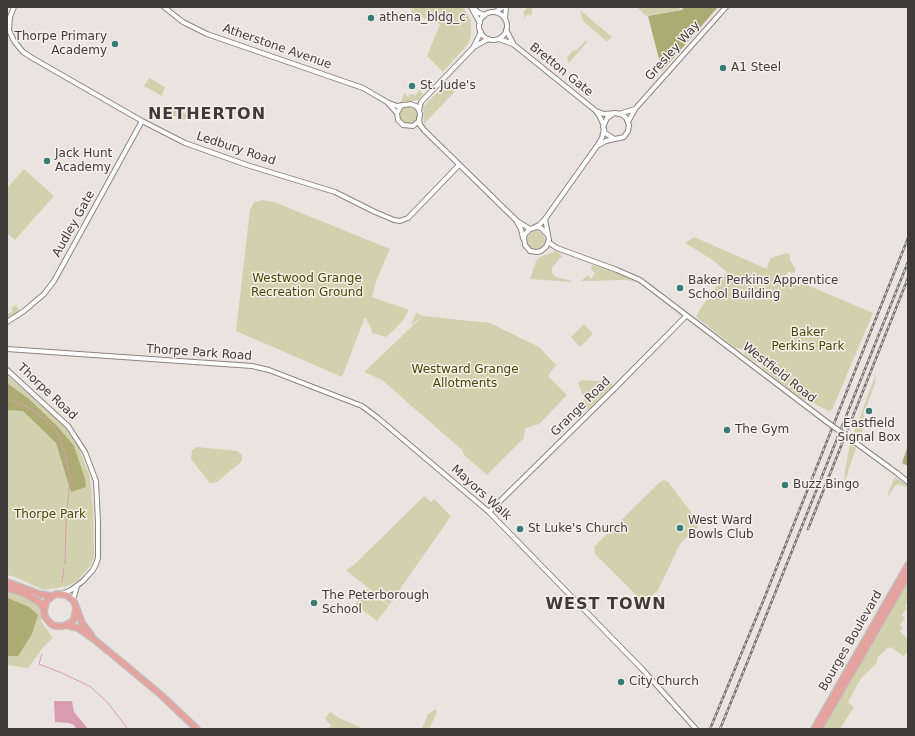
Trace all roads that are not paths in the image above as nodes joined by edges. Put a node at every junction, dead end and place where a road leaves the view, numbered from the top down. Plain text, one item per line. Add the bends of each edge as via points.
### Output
1 (14, 7) edge
2 (164, 7) edge
3 (472, 7) edge
4 (503, 7) edge
5 (506, 7) edge
6 (726, 7) edge
7 (494, 12) junction
8 (485, 15) junction
9 (505, 19) junction
10 (480, 23) junction
11 (506, 30) junction
12 (481, 32) junction
13 (488, 39) junction
14 (499, 39) junction
15 (513, 44) junction
16 (473, 48) junction
17 (387, 102) junction
18 (421, 102) junction
19 (410, 104) junction
20 (402, 105) junction
21 (635, 109) junction
22 (419, 110) junction
23 (596, 111) junction
24 (397, 113) junction
25 (613, 114) junction
26 (618, 114) junction
27 (419, 118) junction
28 (142, 121) junction
29 (628, 122) junction
30 (413, 126) junction
31 (604, 127) junction
32 (425, 131) junction
33 (615, 139) junction
34 (597, 146) junction
35 (459, 165) junction
36 (545, 219) junction
37 (517, 221) junction
38 (532, 228) junction
39 (547, 234) junction
40 (524, 238) junction
41 (548, 242) junction
42 (557, 248) junction
43 (544, 250) junction
44 (686, 316) junction
45 (7, 322) edge
46 (7, 349) edge
47 (7, 370) edge
48 (378, 418) joint
49 (908, 481) edge
50 (489, 512) junction
51 (908, 565) edge
52 (908, 575) edge
53 (7, 582) edge
54 (77, 586) junction
55 (7, 588) edge
56 (62, 594) junction
57 (52, 596) junction
58 (73, 600) junction
59 (76, 608) junction
60 (44, 609) junction
61 (66, 625) junction
62 (95, 640) junction
63 (196, 729) edge
64 (696, 729) edge
65 (814, 729) edge
66 (819, 729) edge

1 - 28 street, Ledbury Road via 9,26 14,41 23,52
2 - 17 street, Atherstone Avenue via 183,22 203,32 356,85
3 - 8 street
3 - 10 street
4 - 7 street
5 - 9 street
6 - 21 street, Gresley Way
7 - 8 street
7 - 9 street
8 - 10 street
9 - 11 street
10 - 12 street
11 - 14 street
11 - 15 street, Bretton Gate
12 - 13 street
12 - 16 street
13 - 14 street
13 - 16 street
14 - 15 street, Bretton Gate
15 - 23 street, Bretton Gate
16 - 18 street
17 - 20 street, Atherstone Avenue
17 - 24 street, Atherstone Avenue
18 - 19 street
18 - 22 street
19 - 20 street
19 - 22 street
20 - 24 street
21 - 26 street
21 - 29 street, Gresley Way
22 - 27 street
23 - 25 street, Bretton Gate
23 - 31 street, Bretton Gate
24 - 30 street via 400,123
25 - 26 street
25 - 31 street via 607,118
26 - 29 street
27 - 30 street
27 - 32 street via 420,125
28 - 35 street, Ledbury Road via 185,143 335,192 394,220 408,218
28 - 45 street, Audley Gate via 54,281 44,294
29 - 33 street via 626,134
30 - 32 street
31 - 33 street via 608,136
31 - 34 street
32 - 35 street
33 - 34 street
34 - 36 street
35 - 37 street
36 - 38 street
36 - 39 street
37 - 38 street
37 - 40 street
38 - 39 street via 541,228
38 - 40 street
39 - 41 street
40 - 43 street via 525,246 530,251
41 - 42 street
41 - 43 street
42 - 43 street
42 - 44 street, Westfield Road via 631,276
44 - 49 street, Westfield Road, bridge
44 - 50 street, Grange Road
46 - 48 street, Thorpe Park Road via 252,366 269,370 362,406
47 - 54 street, Thorpe Road via 68,426 85,452 94,475 98,508 98,558 93,570
48 - 50 street, Mayors Walk
50 - 64 street, Mayors Walk via 643,670
51 - 65 main road, Bourges Boulevard
52 - 66 main road, Bourges Boulevard
53 - 57 main road
54 - 56 street, Thorpe Road
54 - 58 street, Thorpe Road
55 - 60 main road via 39,602
56 - 57 main road
56 - 58 main road
57 - 60 main road
58 - 59 main road
59 - 61 main road via 74,619
59 - 62 main road via 82,624
60 - 61 main road via 45,617 51,624
61 - 62 main road via 78,628
62 - 63 main road via 160,694

